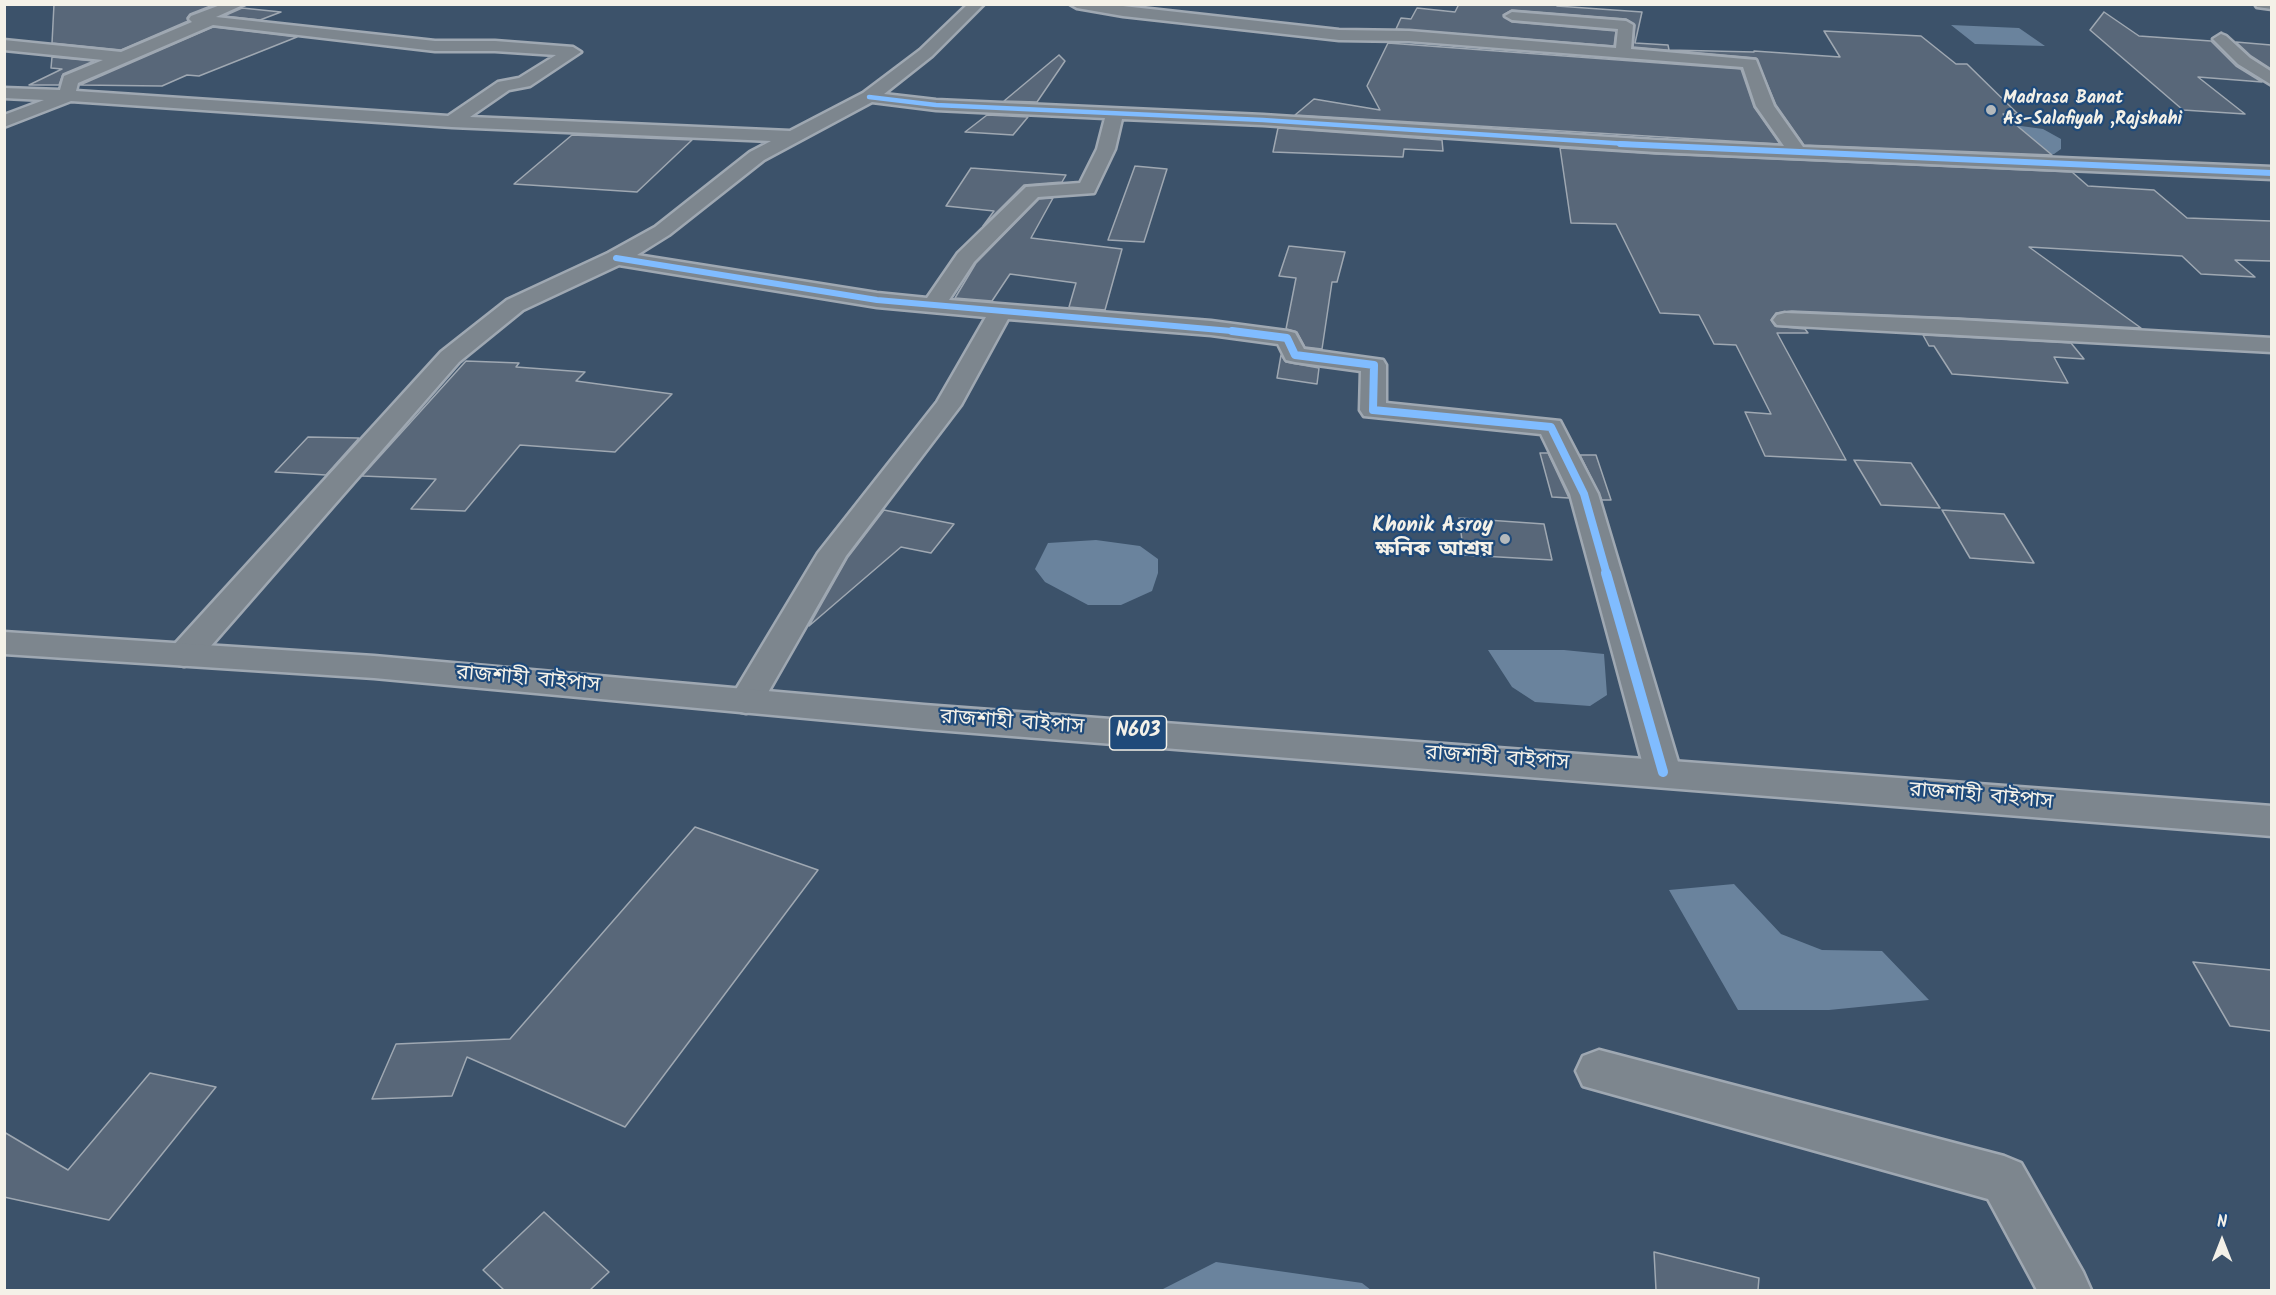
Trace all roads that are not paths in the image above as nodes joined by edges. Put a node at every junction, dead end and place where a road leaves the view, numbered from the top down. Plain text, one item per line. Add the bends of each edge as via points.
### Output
1 (238, 4) edge
2 (977, 4) edge
3 (1077, 4) edge
4 (2262, 4) edge
5 (2271, 5) edge
6 (1512, 16) dead end
7 (211, 21) junction
8 (2221, 39) dead end
9 (4, 45) edge
10 (1623, 54) junction
11 (123, 57) junction
12 (2271, 80) edge
13 (4, 93) edge
14 (67, 96) junction
15 (869, 97) junction
16 (1115, 113) junction
17 (452, 122) junction
18 (4, 123) edge
19 (793, 137) junction
20 (1798, 153) junction
21 (2271, 173) edge
22 (616, 258) junction
23 (934, 305) junction
24 (1001, 311) junction
25 (1785, 320) dead end
26 (2271, 345) edge
27 (4, 643) edge
28 (184, 655) junction
29 (746, 701) junction
30 (1663, 772) junction
31 (2271, 821) edge
32 (1599, 1071) dead end
33 (2065, 1290) edge

1 - 7 main road via 196,19
2 - 15 main road via 926,53
3 - 10 main road via 1339,35 1409,36
4 - 5 main road
6 - 10 main road via 1626,25
7 - 11 main road
7 - 17 main road via 435,46 573,52 525,82 504,86
8 - 12 main road
9 - 11 main road
10 - 20 main road via 1750,63 1765,106
11 - 14 main road via 70,80
13 - 14 main road
14 - 17 main road
14 - 18 main road
15 - 16 main road via 936,105
15 - 19 main road
16 - 20 main road
16 - 23 main road via 1107,149 1087,189 1033,191 966,258
17 - 19 main road
19 - 22 main road via 757,156 662,231
20 - 21 main road
22 - 23 main road via 877,300
22 - 28 main road via 515,305 450,357
23 - 24 main road
24 - 29 main road via 948,405 833,553
24 - 30 main road via 1287,338 1295,355 1374,365 1373,410 1551,427 1584,494
25 - 26 main road
27 - 28 main road, রাজশাহী বাইপাস / N603
28 - 29 main road, রাজশাহী বাইপাস / N603
29 - 30 main road, রাজশাহী বাইপাস / N603
30 - 31 main road, রাজশাহী বাইপাস / N603
32 - 33 main road via 2004,1180

